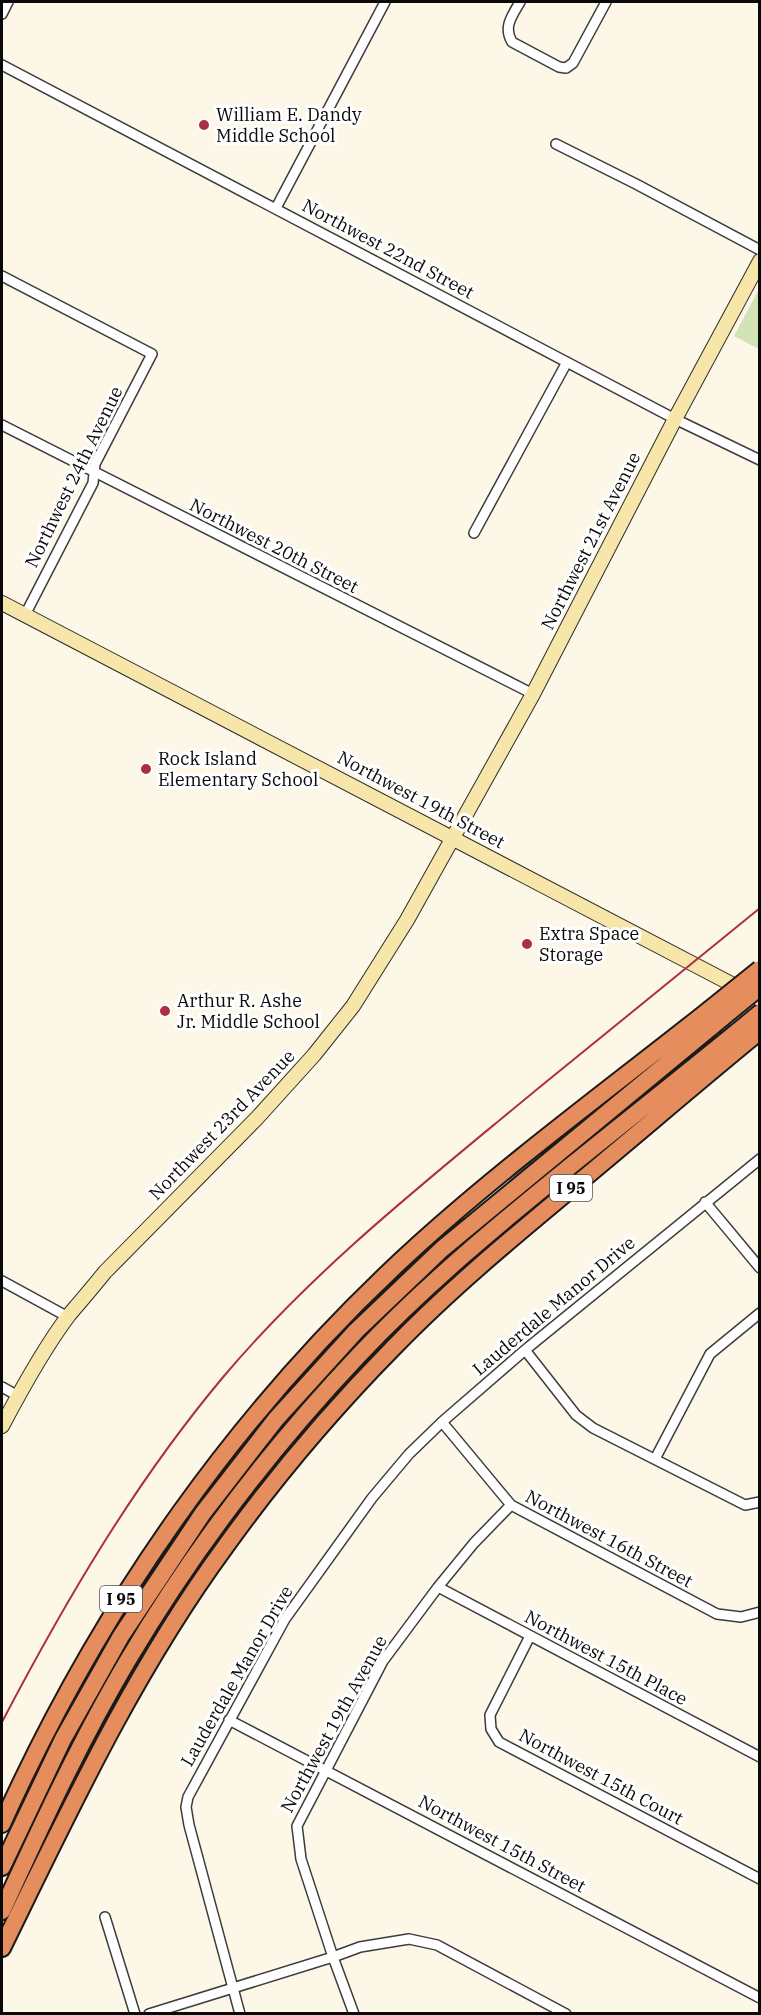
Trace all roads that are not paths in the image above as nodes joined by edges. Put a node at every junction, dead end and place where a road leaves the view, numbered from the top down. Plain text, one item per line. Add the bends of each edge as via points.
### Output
1 (8, 2) edge
2 (385, 2) edge
3 (520, 2) edge
4 (606, 2) edge
5 (2, 14) edge
6 (2, 65) edge
7 (556, 144) dead end
8 (276, 208) junction
9 (759, 250) edge
10 (759, 261) edge
11 (2, 276) edge
12 (567, 362) junction
13 (675, 419) junction
14 (2, 425) edge
15 (759, 460) edge
16 (95, 474) junction
17 (474, 533) dead end
18 (2, 603) edge
19 (25, 615) junction
20 (533, 694) junction
21 (453, 837) junction
22 (759, 969) edge
23 (759, 987) edge
24 (759, 999) edge
25 (759, 1013) edge
26 (716, 1014) junction
27 (752, 1032) edge
28 (759, 1159) edge
29 (705, 1202) junction
30 (759, 1268) edge
31 (2, 1281) edge
32 (759, 1313) edge
33 (68, 1317) junction
34 (525, 1350) junction
35 (2, 1387) edge
36 (272, 1395) junction
37 (18, 1396) junction
38 (442, 1422) junction
39 (2, 1426) edge
40 (655, 1459) junction
41 (759, 1502) edge
42 (511, 1505) junction
43 (203, 1513) junction
44 (224, 1548) junction
45 (438, 1587) junction
46 (759, 1612) edge
47 (530, 1636) junction
48 (127, 1661) junction
49 (229, 1720) junction
50 (759, 1757) edge
51 (325, 1770) junction
52 (2, 1824) edge
53 (2, 1868) edge
54 (759, 1880) edge
55 (2, 1911) edge
56 (105, 1917) dead end
57 (2, 1948) edge
58 (333, 1957) junction
59 (232, 1988) junction
60 (759, 1998) edge
61 (135, 2013) edge
62 (149, 2013) edge
63 (240, 2013) edge
64 (354, 2013) edge
65 (566, 2013) edge

1 - 5 street
2 - 8 street
3 - 4 street via 508,24 512,42 567,68
6 - 8 street, Northwest 22nd Street
7 - 9 street
8 - 12 street, Northwest 22nd Street
10 - 13 street, Northwest 21st Avenue
11 - 16 street, Northwest 24th Avenue via 152,354 95,464
12 - 13 street, Northwest 22nd Street
12 - 17 street
13 - 15 street, Northwest 22nd Street
13 - 20 street, Northwest 21st Avenue
14 - 16 street, Northwest 20th Street
16 - 19 street, Northwest 24th Avenue
16 - 20 street, Northwest 20th Street
18 - 19 street, Northwest 19th Street
19 - 21 street, Northwest 19th Street
20 - 21 street, Northwest 21st Avenue
21 - 24 street, Northwest 19th Street
21 - 33 street, Northwest 23rd Avenue via 353,1006 314,1055 105,1272
22 - 26 highway, I 95, bridge
23 - 26 highway, bridge
25 - 27 highway
26 - 36 highway, I 95 via 509,1167 441,1224 352,1308
26 - 43 highway via 412,1276 309,1382
27 - 44 highway, I 95 via 415,1326 314,1433
27 - 48 highway via 489,1232 373,1340 244,1488
28 - 29 street, Lauderdale Manor Drive
29 - 30 street
29 - 34 street, Lauderdale Manor Drive
31 - 33 street
32 - 40 street via 710,1354
33 - 37 street, Northwest 23rd Avenue
34 - 38 street, Lauderdale Manor Drive
34 - 40 street via 576,1415 593,1428
35 - 37 street
36 - 43 highway
36 - 52 highway, I 95 via 196,1490 117,1604 52,1718
37 - 39 street, Northwest 23rd Avenue
38 - 42 street, Northwest 16th Street
38 - 49 street, Lauderdale Manor Drive via 372,1498 296,1603
40 - 41 street via 745,1505
42 - 45 street, Northwest 19th Avenue
42 - 46 street, Northwest 16th Street via 717,1614 741,1617
43 - 53 highway via 142,1602 91,1687
44 - 48 highway
44 - 57 highway, I 95 via 119,1714
45 - 47 street, Northwest 15th Place
45 - 51 street, Northwest 19th Avenue via 383,1661
47 - 50 street, Northwest 15th Place
47 - 54 street, Northwest 15th Court via 490,1715 491,1729 499,1742
48 - 55 highway via 70,1766
49 - 51 street, Northwest 15th Street
49 - 59 street, Lauderdale Manor Drive via 186,1807
51 - 58 street, Northwest 19th Avenue via 297,1826 301,1859
51 - 60 street, Northwest 15th Street
56 - 61 street
58 - 59 street
58 - 64 street, Northwest 19th Avenue
58 - 65 street via 360,1947 409,1939 437,1945
59 - 62 street
59 - 63 street, Lauderdale Manor Drive

